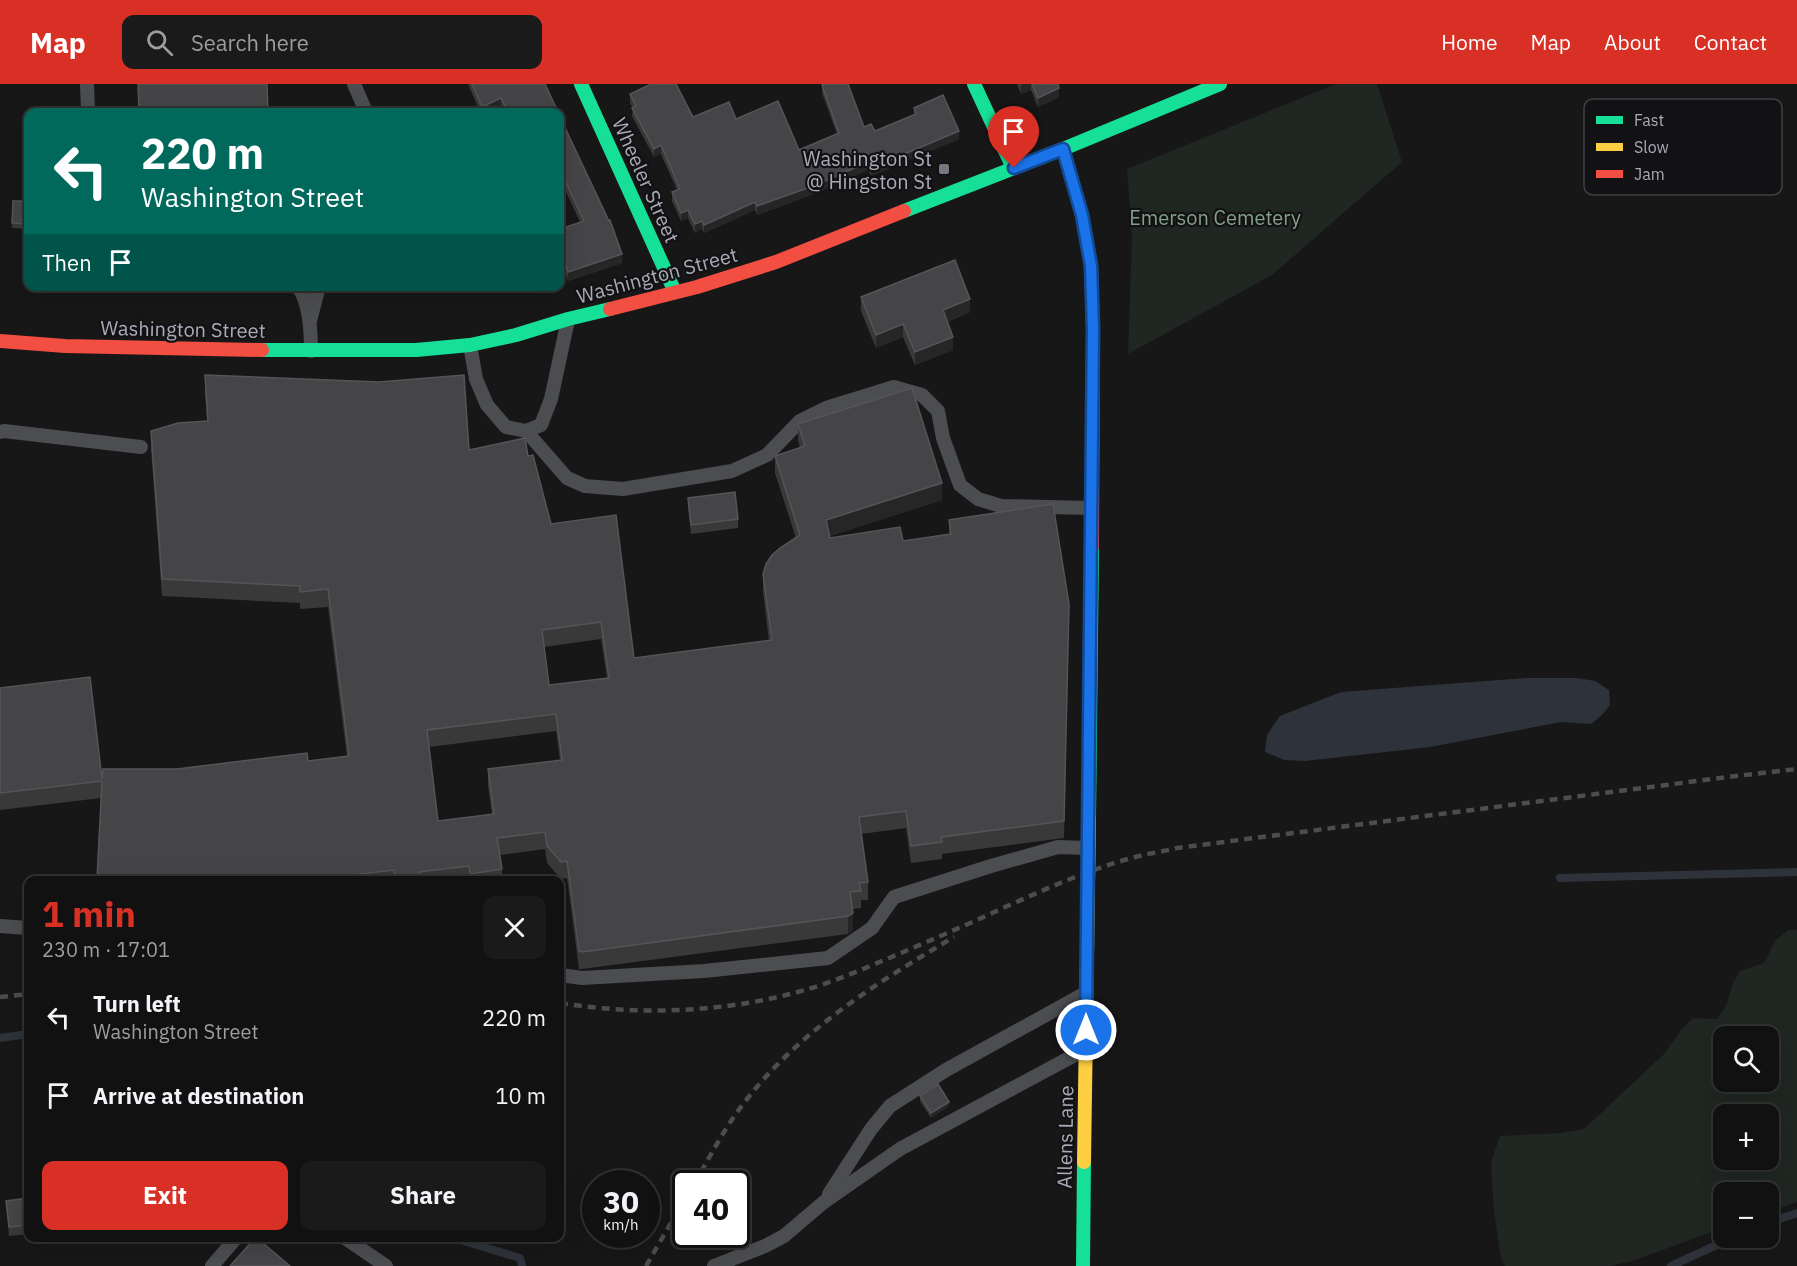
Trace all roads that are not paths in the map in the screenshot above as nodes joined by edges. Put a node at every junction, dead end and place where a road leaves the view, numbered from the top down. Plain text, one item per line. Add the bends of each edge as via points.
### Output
1 (87, 84) edge
2 (354, 84) edge
3 (581, 84) edge
4 (974, 84) edge
5 (1220, 84) edge
6 (88, 108) edge
7 (364, 108) edge
8 (1063, 149) junction
9 (1014, 168) junction
10 (301, 291) edge
11 (319, 291) edge
12 (675, 292) junction
13 (568, 319) junction
14 (310, 321) junction
15 (0, 341) edge
16 (470, 345) junction
17 (311, 351) junction
18 (526, 431) junction
19 (0, 432) edge
20 (141, 447) dead end
21 (1092, 508) junction
22 (1088, 848) junction
23 (0, 926) edge
24 (24, 928) edge
25 (564, 976) edge
26 (1086, 993) junction
27 (1086, 1049) junction
28 (824, 1202) junction
29 (233, 1242) edge
30 (351, 1242) edge
31 (212, 1266) edge
32 (386, 1266) edge
33 (714, 1266) edge
34 (1083, 1266) edge

1 - 6 lane
2 - 7 lane
3 - 12 street, Wheeler Street
4 - 9 street
5 - 8 street, Washington Street
8 - 9 street, Washington Street
8 - 21 street, Allens Lane via 1082,215 1091,266
9 - 12 street, Washington Street via 776,262
10 - 14 lane
11 - 14 lane
12 - 13 street, Washington Street
13 - 16 street, Washington Street
13 - 18 lane via 548,408 541,425
14 - 17 lane
15 - 17 street, Washington Street
16 - 17 street, Washington Street
16 - 18 lane via 476,379 487,405 506,427
18 - 21 lane via 567,478 585,486 623,489 732,471 767,455 800,421 826,408 894,387 922,395 938,411 960,485 978,499 1000,506
19 - 20 lane
21 - 22 street, Allens Lane
22 - 25 lane via 1058,847 894,897 872,928 828,958 704,971 582,978
22 - 26 street, Allens Lane
23 - 24 lane
26 - 27 street, Allens Lane
26 - 28 lane via 946,1070 890,1106
27 - 28 lane via 900,1149
27 - 34 street, Allens Lane
28 - 33 lane via 784,1236
29 - 31 lane
30 - 32 lane

